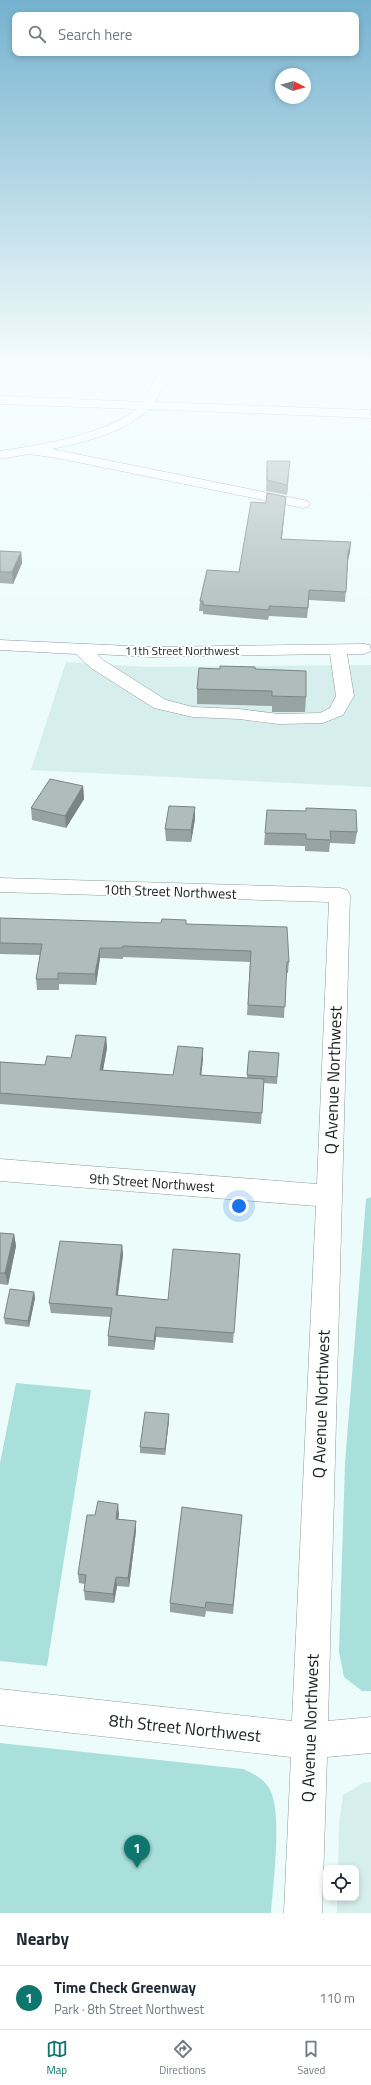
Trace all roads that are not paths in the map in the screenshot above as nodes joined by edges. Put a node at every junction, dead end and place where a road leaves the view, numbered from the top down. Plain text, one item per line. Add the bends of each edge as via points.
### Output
1 (68, 456) edge
2 (303, 504) dead end
3 (0, 645) edge
4 (80, 648) junction
5 (338, 649) junction
6 (364, 649) dead end
7 (0, 885) edge
8 (340, 895) joint
9 (0, 1170) edge
10 (329, 1196) junction
11 (0, 1707) edge
12 (371, 1735) edge
13 (310, 1742) junction
14 (303, 1913) edge

1 - 2 street
3 - 4 street, 11th Street Northwest
4 - 5 street, 11th Street Northwest via 151,652
4 - 5 street via 97,664 160,704 193,712 279,719 323,718 337,711 344,696
5 - 6 street, 11th Street Northwest
7 - 8 street, 10th Street Northwest
8 - 10 street, Q Avenue Northwest
9 - 10 street, 9th Street Northwest
10 - 13 street, Q Avenue Northwest
11 - 13 street, 8th Street Northwest
12 - 13 street, 8th Street Northwest
13 - 14 street, Q Avenue Northwest

